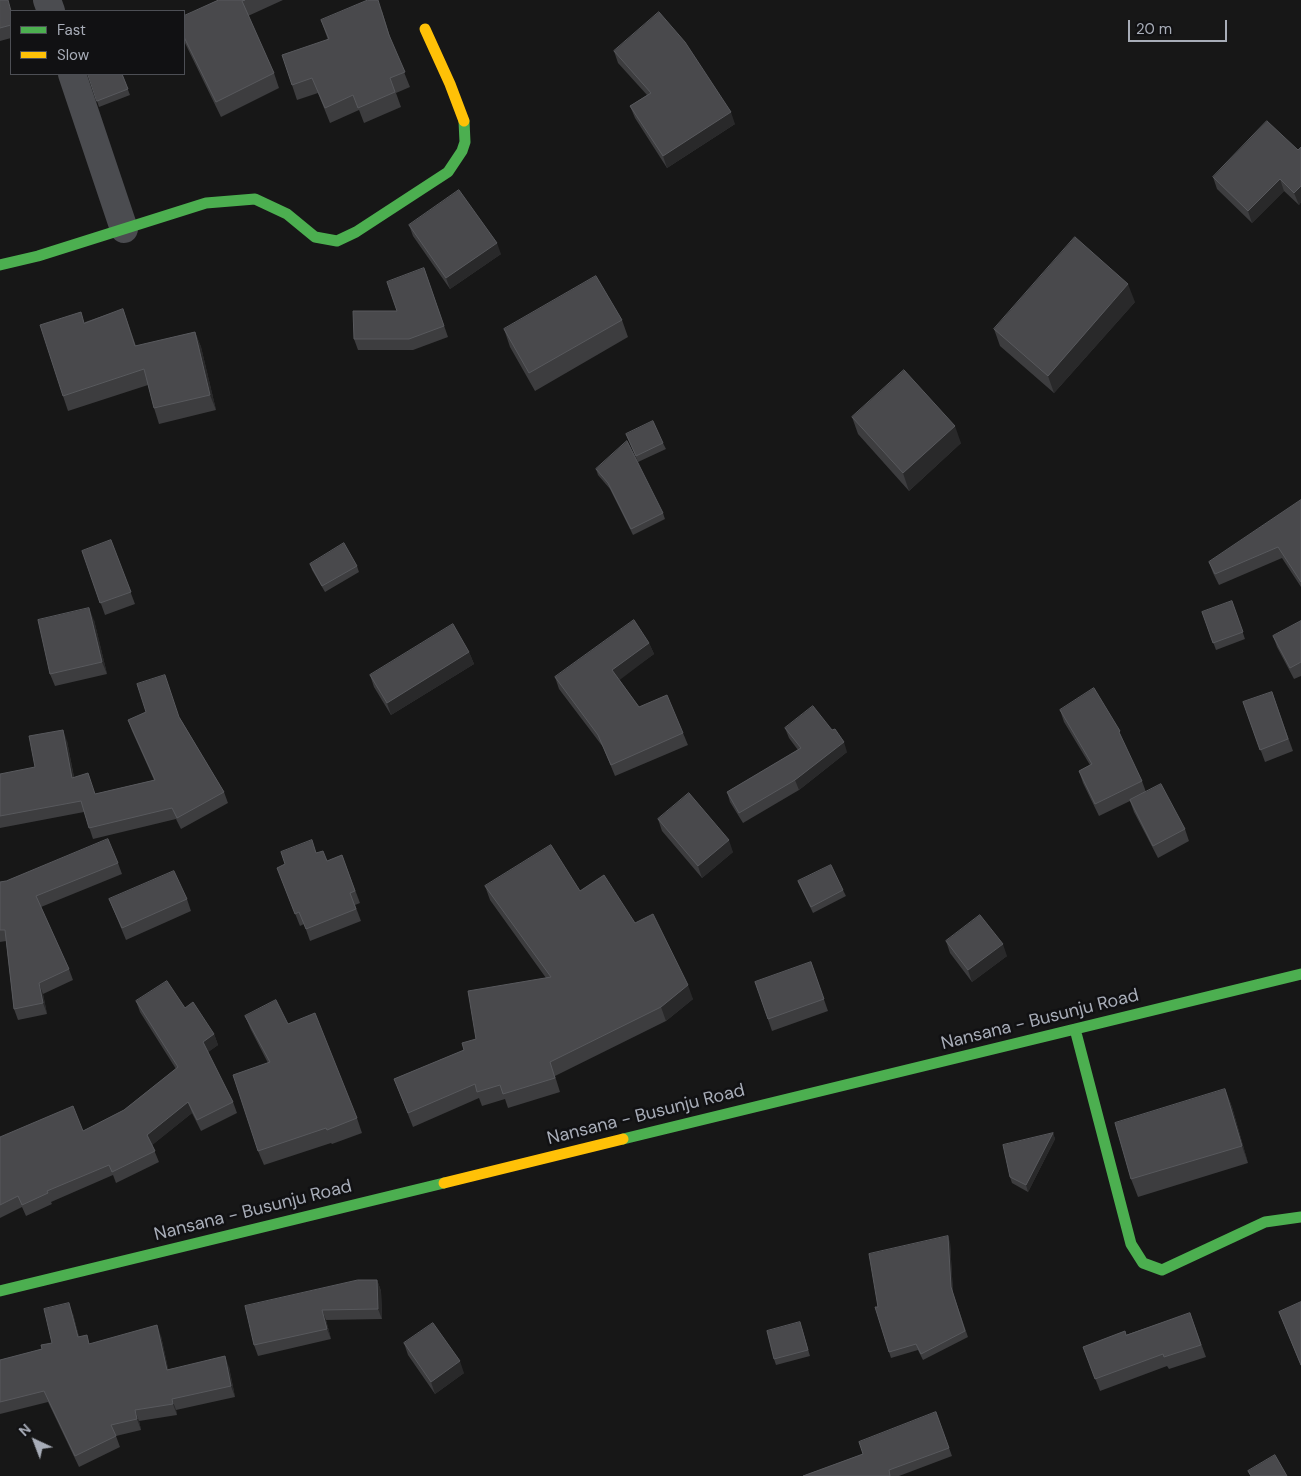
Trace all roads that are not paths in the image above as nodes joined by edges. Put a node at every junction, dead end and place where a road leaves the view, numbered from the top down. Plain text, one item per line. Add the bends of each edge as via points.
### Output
1 (425, 29) dead end
2 (72, 75) edge
3 (124, 229) junction
4 (0, 265) edge
5 (1301, 974) edge
6 (1075, 1029) junction
7 (1301, 1217) edge
8 (0, 1291) edge

1 - 3 main road via 464,117 467,139 448,172 337,241 315,237 287,214 255,200 206,203
2 - 3 street
3 - 4 main road
5 - 6 main road, Nansana - Busunju Road
6 - 7 main road via 1131,1244 1143,1263 1162,1270 1265,1222
6 - 8 main road, Nansana - Busunju Road

